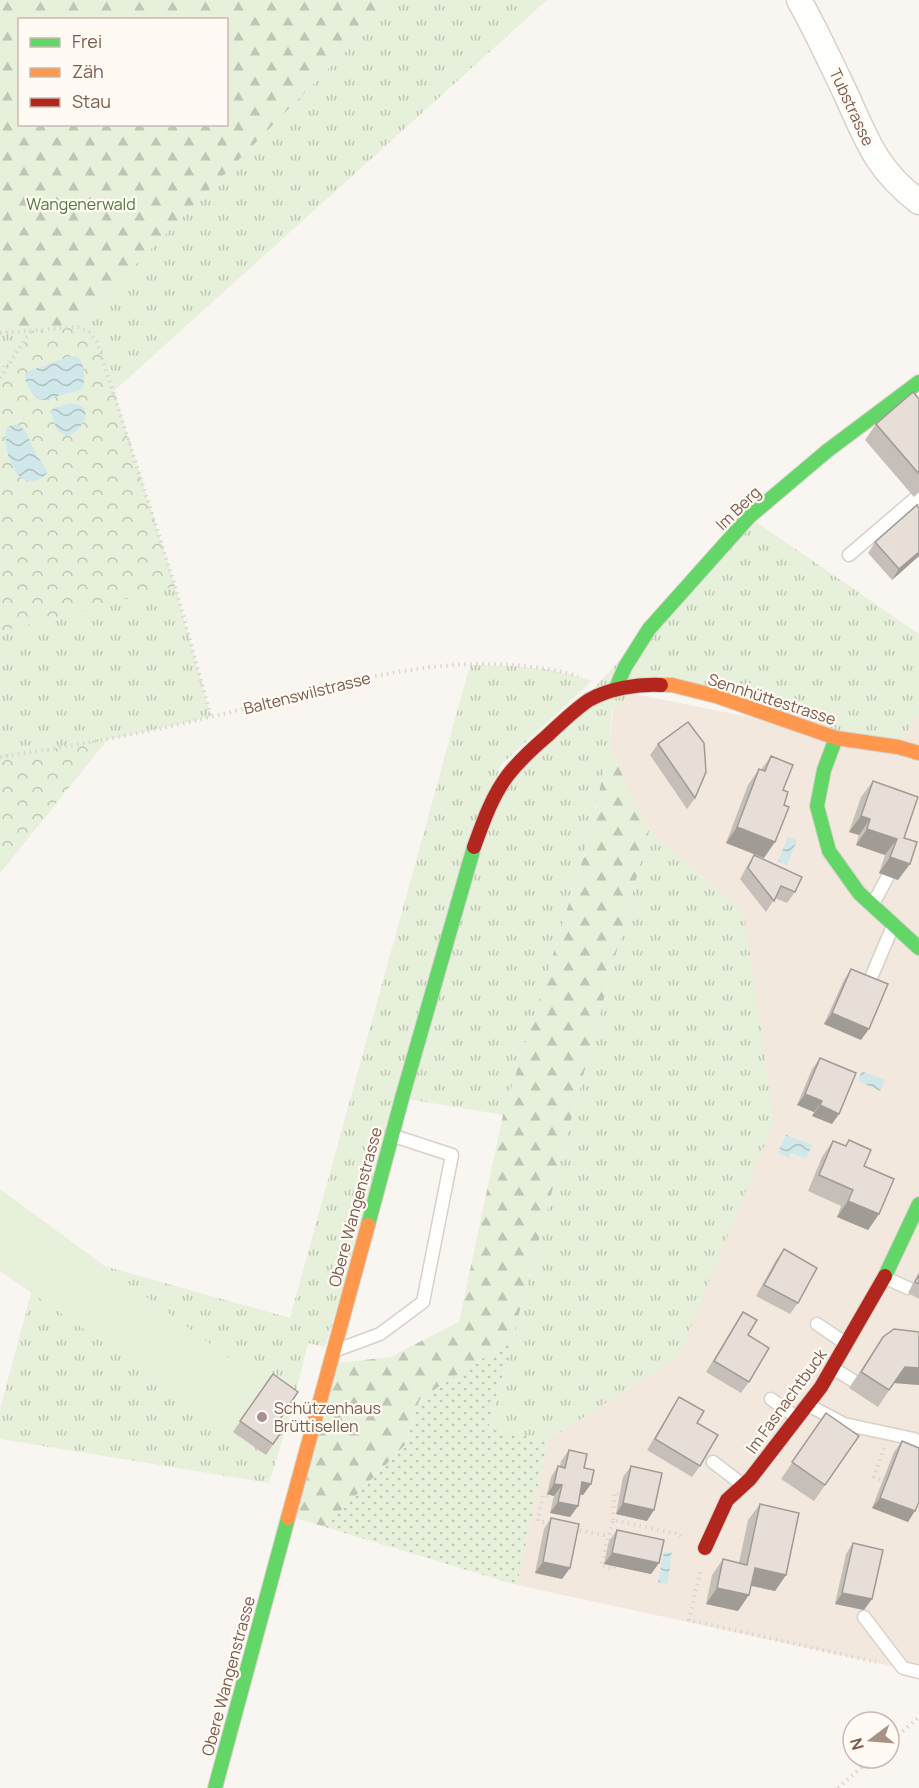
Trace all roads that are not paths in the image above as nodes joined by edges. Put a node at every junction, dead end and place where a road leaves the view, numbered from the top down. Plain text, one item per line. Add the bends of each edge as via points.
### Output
1 (799, 0) edge
2 (919, 202) edge
3 (919, 382) edge
4 (917, 501) edge
5 (849, 555) dead end
6 (615, 690) junction
7 (836, 738) junction
8 (919, 753) edge
9 (887, 878) dead end
10 (873, 905) junction
11 (894, 924) junction
12 (917, 942) edge
13 (867, 987) edge
14 (392, 1135) junction
15 (919, 1204) edge
16 (884, 1278) junction
17 (908, 1288) dead end
18 (817, 1324) dead end
19 (846, 1344) junction
20 (333, 1351) junction
21 (832, 1368) junction
22 (852, 1380) dead end
23 (771, 1399) dead end
24 (807, 1404) junction
25 (797, 1418) junction
26 (844, 1424) junction
27 (846, 1437) edge
28 (919, 1444) edge
29 (714, 1462) dead end
30 (744, 1485) junction
31 (705, 1548) road end
32 (864, 1617) dead end
33 (919, 1672) edge
34 (215, 1788) edge

1 - 2 street, Tubstrasse via 873,152 886,172
3 - 6 street, Im Berg via 827,451 749,517 649,629
4 - 5 lane
6 - 7 street, Sennhüttestrasse via 647,684 682,688
6 - 14 street, Obere Wangenstrasse via 590,700 530,751 507,776 486,814 468,864
7 - 8 street, Sennhüttestrasse
7 - 10 street via 817,806 829,852 859,893
9 - 10 lane
10 - 11 street
11 - 12 street
11 - 13 lane
14 - 20 street, Obere Wangenstrasse
14 - 20 lane via 452,1155 423,1302 380,1334
15 - 16 street, Im Fasnachtbuck
16 - 17 lane
16 - 19 street, Im Fasnachtbuck
18 - 19 lane
19 - 21 street, Im Fasnachtbuck
20 - 34 street, Obere Wangenstrasse
21 - 22 lane
21 - 24 street, Im Fasnachtbuck
23 - 25 lane
24 - 25 street, Im Fasnachtbuck
24 - 26 lane
25 - 30 street, Im Fasnachtbuck
26 - 27 lane
26 - 28 lane via 914,1439
29 - 30 lane
30 - 31 street, Im Fasnachtbuck via 728,1500
32 - 33 lane via 903,1668

